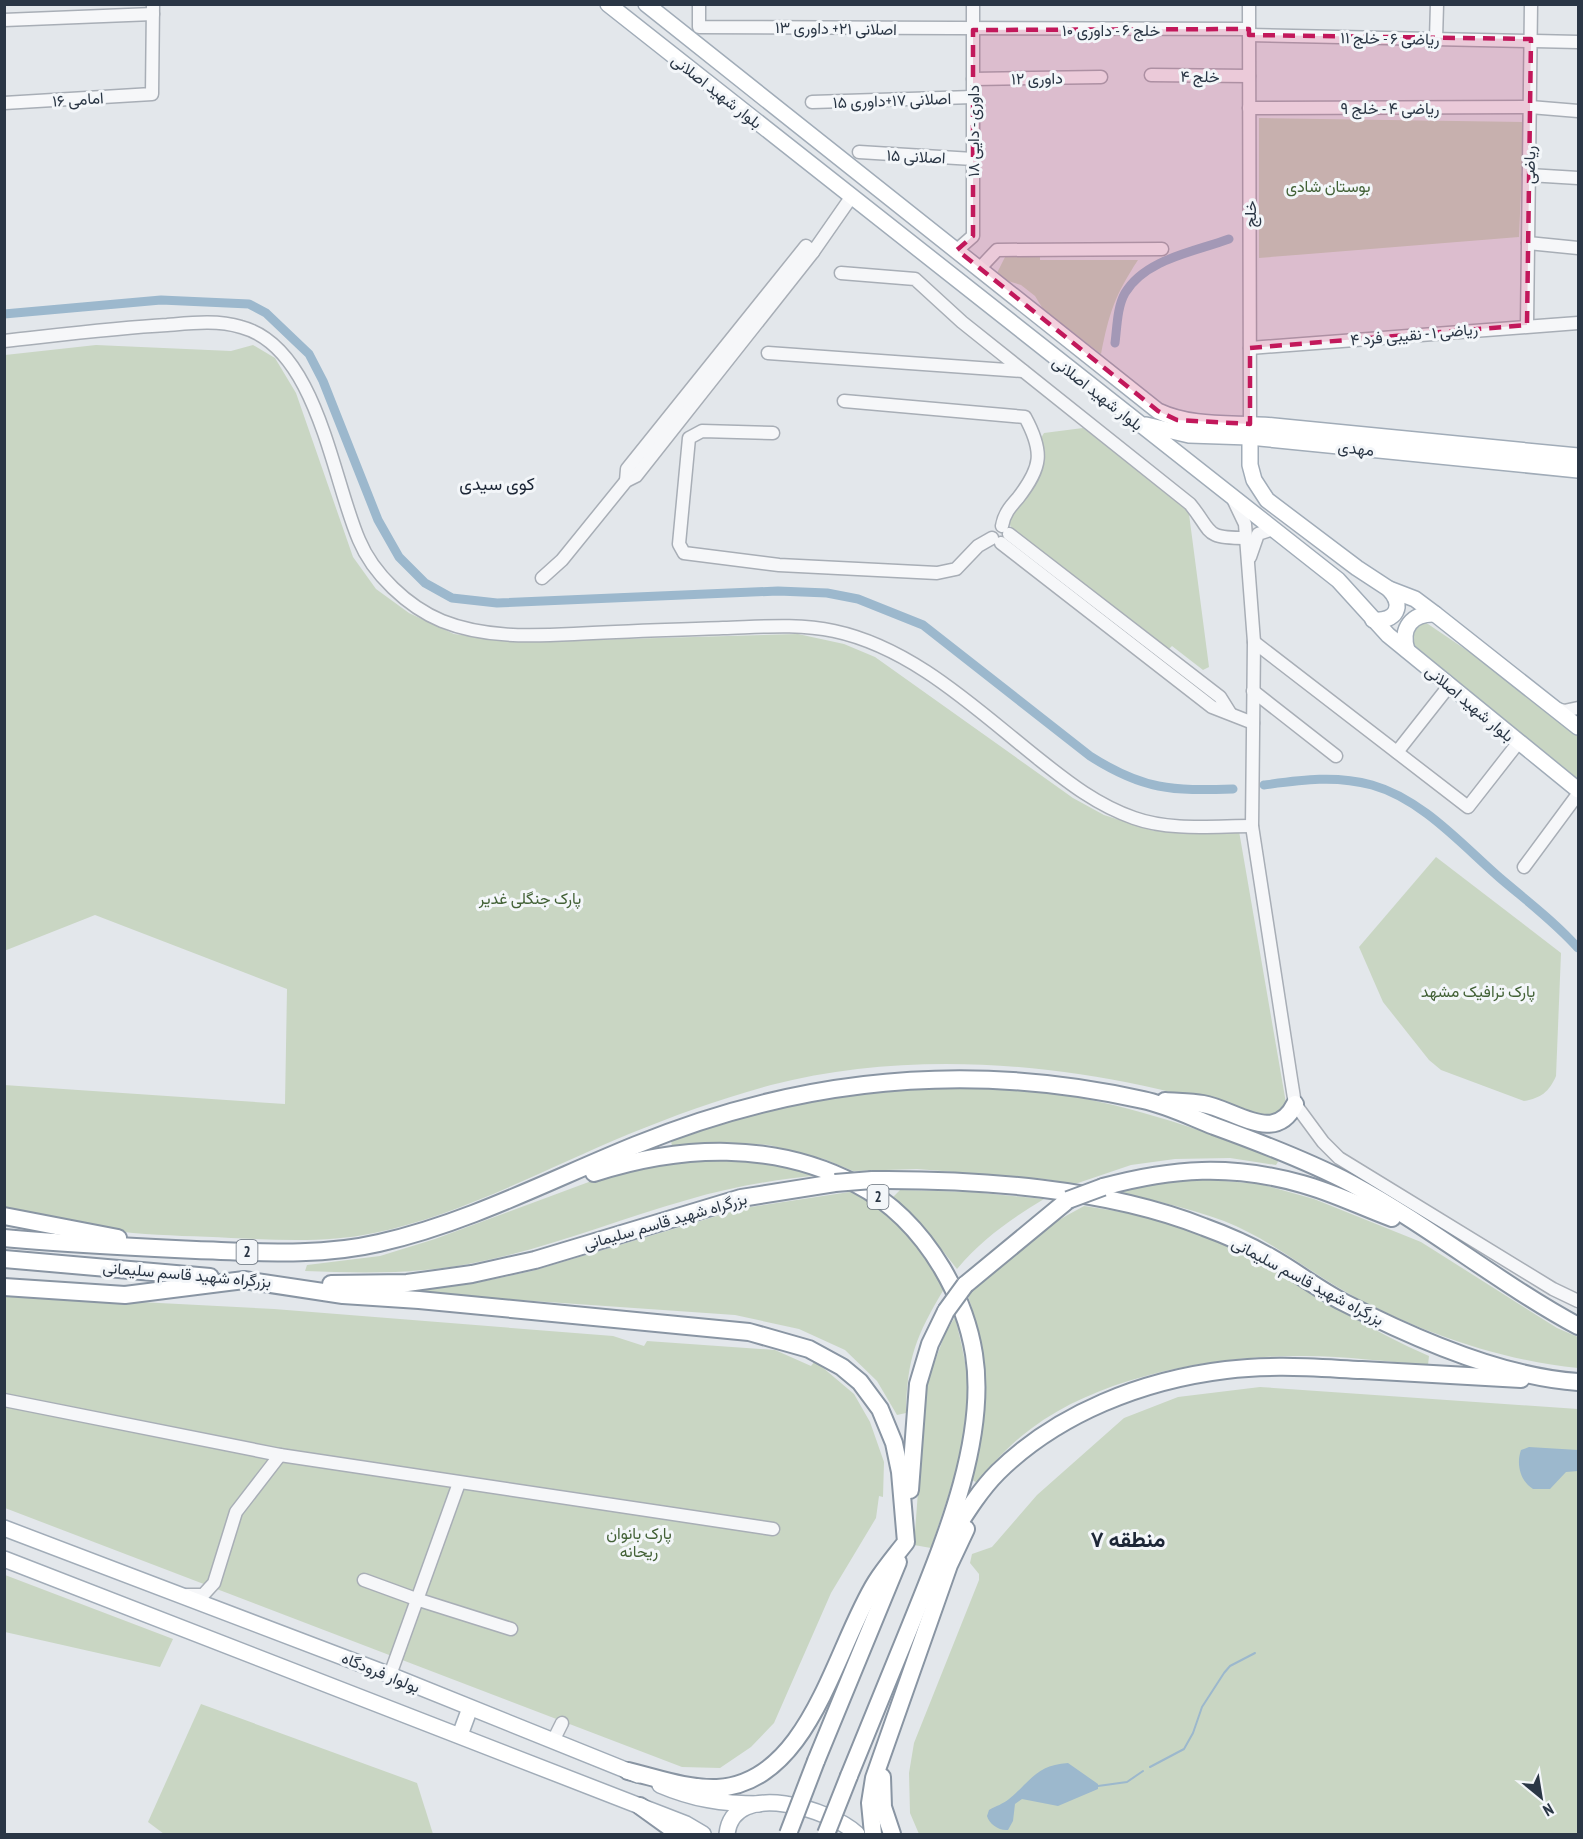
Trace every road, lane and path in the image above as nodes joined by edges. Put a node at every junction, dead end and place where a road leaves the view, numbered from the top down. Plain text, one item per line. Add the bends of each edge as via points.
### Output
1 (608, 4) edge
2 (646, 4) edge
3 (699, 4) edge
4 (973, 4) edge
5 (1249, 4) edge
6 (1437, 4) edge
7 (1531, 4) edge
8 (153, 9) edge
9 (4, 20) edge
10 (973, 30) junction
11 (1249, 32) junction
12 (1436, 39) junction
13 (1531, 39) junction
14 (1578, 42) edge
15 (1152, 75) dead end
16 (1249, 76) junction
17 (1101, 77) dead end
18 (973, 79) junction
19 (973, 97) junction
20 (812, 102) dead end
21 (4, 103) edge
22 (1249, 108) junction
23 (1530, 108) junction
24 (1578, 111) edge
25 (859, 152) dead end
26 (973, 159) junction
27 (1529, 175) junction
28 (1578, 178) edge
29 (852, 196) junction
30 (1528, 243) junction
31 (1578, 248) edge
32 (1162, 249) dead end
33 (957, 250) junction
34 (980, 268) junction
35 (842, 273) dead end
36 (1578, 323) edge
37 (1527, 325) junction
38 (4, 341) edge
39 (1250, 348) junction
40 (768, 353) dead end
41 (1023, 372) junction
42 (844, 401) dead end
43 (1158, 411) joint
44 (1134, 421) junction
45 (1249, 431) junction
46 (773, 433) dead end
47 (1578, 456) edge
48 (1578, 470) edge
49 (1232, 497) junction
50 (1273, 529) junction
51 (1001, 535) junction
52 (1245, 538) junction
53 (1249, 561) junction
54 (542, 578) dead end
55 (1389, 589) junction
56 (1435, 614) junction
57 (1373, 620) junction
58 (1254, 642) junction
59 (1407, 650) junction
60 (1449, 686) junction
61 (1253, 692) junction
62 (1555, 708) junction
63 (1578, 708) edge
64 (1253, 723) junction
65 (1578, 727) edge
66 (1518, 743) junction
67 (1397, 752) junction
68 (1336, 756) dead end
69 (1578, 792) edge
70 (1252, 826) junction
71 (1524, 867) dead end
72 (1146, 1100) junction
73 (1295, 1104) junction
74 (484, 1209) junction
75 (4, 1216) edge
76 (1429, 1233) junction
77 (4, 1238) edge
78 (175, 1249) junction
79 (4, 1259) edge
80 (244, 1280) junction
81 (4, 1287) edge
82 (1578, 1301) edge
83 (1578, 1326) edge
84 (1571, 1382) edge
85 (4, 1400) edge
86 (1038, 1439) junction
87 (280, 1455) junction
88 (459, 1483) junction
89 (4, 1528) edge
90 (773, 1529) dead end
91 (906, 1542) junction
92 (4, 1559) edge
93 (932, 1571) junction
94 (364, 1580) dead end
95 (183, 1595) junction
96 (416, 1599) junction
97 (511, 1629) dead end
98 (390, 1675) junction
99 (470, 1708) junction
100 (562, 1723) dead end
101 (460, 1735) junction
102 (553, 1741) junction
103 (884, 1751) junction
104 (628, 1771) junction
105 (759, 1804) junction
106 (640, 1806) junction
107 (679, 1834) edge
108 (703, 1834) edge
109 (727, 1834) edge
110 (788, 1834) edge
111 (826, 1834) edge
112 (857, 1834) edge
113 (873, 1834) edge
114 (892, 1834) edge

1 - 29 main road, بلوار شهید اصلانی
2 - 33 main road, بلوار شهید اصلانی
3 - 10 street, اصلانی ۲۱+ داوری ۱۳ via 699,27
4 - 10 street, داوری - دایی ۱۸
5 - 11 street, خلج
6 - 12 street
7 - 13 street, ریاضی
8 - 9 street
8 - 21 street, امامی ۱۶ via 152,94
10 - 11 street, خلج ۶ - داوری ۱۰
10 - 18 street, داوری - دایی ۱۸
11 - 12 street, ریاضی ۶ - خلج ۱۱
11 - 16 street, خلج
12 - 13 street, ریاضی ۶ - خلج ۱۱
13 - 14 street, ریاضی ۶ - خلج ۱۱
13 - 23 street, ریاضی
15 - 16 street, خلج ۴
16 - 22 street, خلج
17 - 18 street, داوری ۱۲
18 - 19 street, داوری - دایی ۱۸
19 - 20 street, اصلانی ۱۷+داوری ۱۵
19 - 26 street, داوری - دایی ۱۸
22 - 23 street, ریاضی ۴ - خلج ۹
22 - 39 street, خلج
23 - 24 street, ریاضی ۴ - خلج ۹
23 - 27 street, ریاضی
25 - 26 street, اصلانی ۱۵
26 - 33 street, داوری - دایی ۱۸ via 973,236
27 - 28 street
27 - 30 street, ریاضی
29 - 44 main road, بلوار شهید اصلانی
29 - 54 street via 813,252 636,476 626,481
30 - 31 street
30 - 37 street, ریاضی
32 - 34 street via 998,250
33 - 34 main road, بلوار شهید اصلانی
34 - 43 main road, بلوار شهید اصلانی
35 - 41 street via 915,279
36 - 37 street, ریاضی ۱ - نقیبی فرد ۴
37 - 39 street, ریاضی ۱ - نقیبی فرد ۴
38 - 70 street via 211,322 243,327 264,336 303,380 359,542 382,576 409,601 441,621 477,631 523,636 784,626 832,630 870,641 909,661 1086,796 1136,819 1169,825
39 - 45 street, خلج
40 - 41 street
41 - 52 street via 1190,504 1211,534
42 - 51 street via 1025,417 1037,438 1039,461 1031,481 1004,515
43 - 45 main road, مهدی via 1177,420
44 - 45 main road, مهدی via 1189,435
44 - 49 main road, بلوار شهید اصلانی
45 - 47 main road, مهدی
45 - 48 main road, مهدی
45 - 55 main road via 1254,480 1267,500
46 - 51 street via 702,431 689,438 679,544 684,553 778,565 937,573 956,569 978,546
49 - 50 main road, بلوار شهید اصلانی
49 - 52 street via 1243,514
50 - 53 street via 1258,534
50 - 57 main road, بلوار شهید اصلانی via 1338,580
51 - 64 street via 1198,688 1212,707
52 - 53 street
53 - 58 street
55 - 56 main road via 1414,599
55 - 57 main road via 1396,597 1393,616
56 - 59 main road via 1413,619 1406,628
56 - 62 main road
57 - 59 main road, بلوار شهید اصلانی
58 - 61 street
58 - 67 street
59 - 60 main road, بلوار شهید اصلانی
60 - 66 main road, بلوار شهید اصلانی
60 - 67 street
61 - 64 street
61 - 68 street
62 - 63 street
62 - 65 main road
64 - 70 street
66 - 67 street via 1468,807
66 - 69 main road, بلوار شهید اصلانی
69 - 71 street
70 - 73 street
72 - 73 highway via 1204,1104 1262,1124 1282,1120 1290,1115
72 - 74 highway via 1041,1083 948,1078 863,1084 776,1098 707,1117
72 - 76 highway via 1279,1150 1353,1185
73 - 82 street via 1339,1158
74 - 78 highway, بزرگراه شهید قاسم سلیمانی / 2 via 377,1244 322,1252
74 - 93 highway, 2 via 613,1167 673,1154 771,1154 825,1168 873,1192 905,1219 930,1248 954,1288 975,1356 973,1429 964,1471
75 - 78 highway
76 - 83 highway
76 - 91 highway, bridge via 1304,1184 1257,1174 1192,1169 1145,1176 1068,1200 965,1285 946,1311 930,1344 918,1384
77 - 78 highway, بزرگراه شهید قاسم سلیمانی / 2
79 - 80 highway, بزرگراه شهید قاسم سلیمانی / 2
80 - 81 highway via 125,1295
80 - 84 highway, بزرگراه شهید قاسم سلیمانی / 2, bridge via 407,1283 472,1274 535,1260 741,1198 835,1183 930,1179 1052,1190 1191,1223 1269,1256 1341,1301 1411,1335 1487,1363
80 - 91 highway via 342,1295 749,1332 809,1349 843,1367 880,1409 894,1443 900,1472
84 - 86 highway via 1304,1367 1226,1370 1152,1386 1087,1409
85 - 87 street
86 - 93 highway via 997,1473 969,1508
86 - 103 highway via 989,1493 959,1543
87 - 88 street
87 - 95 street via 236,1512 214,1583 202,1595
88 - 90 street
88 - 96 street
89 - 95 main road, بولوار فرودگاه
91 - 104 highway via 875,1583 805,1725 786,1753 767,1771 742,1783 717,1788 689,1786
91 - 110 highway, bridge
92 - 101 main road, بولوار فرودگاه
93 - 111 highway, bridge
94 - 96 street
95 - 98 main road, بولوار فرودگاه
96 - 97 street
96 - 98 street
98 - 99 main road, بولوار فرودگاه
99 - 101 main road
99 - 102 main road, بولوار فرودگاه
100 - 102 street
101 - 106 main road, بولوار فرودگاه
102 - 104 main road, بولوار فرودگاه
103 - 113 highway via 870,1803
103 - 114 highway via 883,1807
104 - 105 main road, بولوار فرودگاه via 689,1797 724,1804
105 - 109 main road via 739,1812
105 - 112 main road, بولوار فرودگاه via 792,1804 818,1810
106 - 107 highway
106 - 108 main road, بولوار فرودگاه

